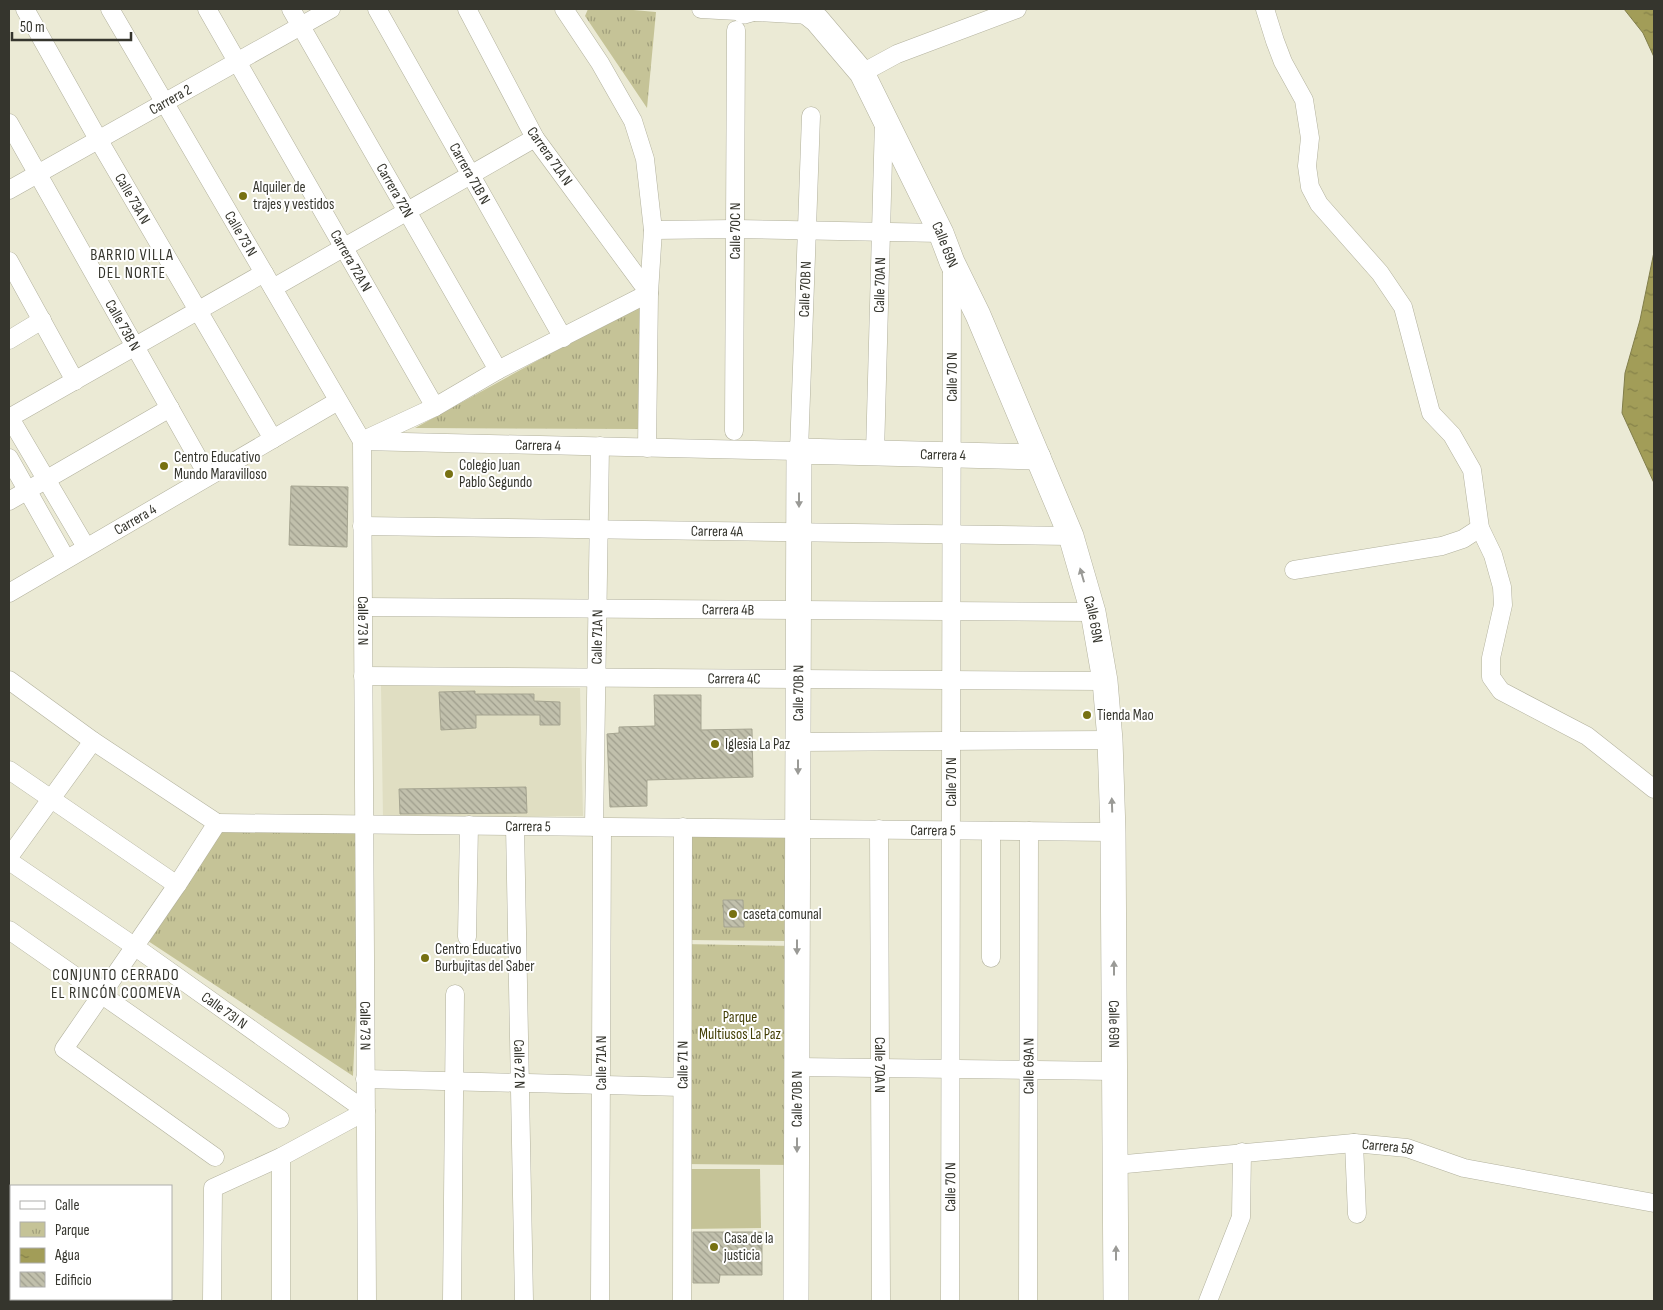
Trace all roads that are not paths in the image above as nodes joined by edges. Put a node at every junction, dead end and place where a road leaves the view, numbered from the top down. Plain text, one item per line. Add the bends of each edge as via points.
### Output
1 (25, 9) edge
2 (110, 9) edge
3 (208, 9) edge
4 (291, 9) edge
5 (331, 9) edge
6 (377, 9) edge
7 (467, 9) edge
8 (564, 9) edge
9 (701, 9) edge
10 (1017, 9) edge
11 (1265, 9) edge
12 (807, 12) edge
13 (744, 17) edge
14 (301, 26) junction
15 (238, 61) junction
16 (862, 73) junction
17 (164, 102) junction
18 (811, 116) dead end
19 (884, 118) junction
20 (9, 123) edge
21 (535, 138) junction
22 (98, 139) junction
23 (37, 174) junction
24 (471, 175) junction
25 (9, 190) edge
26 (407, 211) junction
27 (736, 228) junction
28 (653, 230) junction
29 (807, 230) junction
30 (881, 232) junction
31 (942, 233) junction
32 (344, 247) junction
33 (952, 262) junction
34 (10, 268) edge
35 (268, 281) junction
36 (649, 293) junction
37 (198, 311) junction
38 (42, 320) junction
39 (563, 338) junction
40 (9, 340) edge
41 (135, 347) junction
42 (498, 370) junction
43 (76, 380) junction
44 (338, 401) junction
45 (435, 407) junction
46 (170, 408) junction
47 (10, 418) edge
48 (734, 431) dead end
49 (272, 439) junction
50 (362, 441) junction
51 (600, 446) junction
52 (647, 448) junction
53 (799, 451) junction
54 (875, 453) junction
55 (952, 454) junction
56 (1038, 457) junction
57 (9, 458) edge
58 (208, 476) junction
59 (46, 479) junction
60 (27, 490) junction
61 (9, 501) edge
62 (362, 526) junction
63 (1480, 528) junction
64 (598, 529) junction
65 (799, 532) junction
66 (952, 534) junction
67 (1071, 536) junction
68 (86, 547) junction
69 (66, 559) junction
70 (1294, 570) dead end
71 (9, 593) edge
72 (363, 607) junction
73 (597, 609) junction
74 (799, 610) junction
75 (952, 611) junction
76 (1093, 612) junction
77 (363, 676) junction
78 (596, 677) junction
79 (798, 679) junction
80 (9, 680) edge
81 (951, 680) junction
82 (1105, 681) junction
83 (1110, 740) junction
84 (93, 741) junction
85 (798, 742) junction
86 (951, 742) junction
87 (9, 770) edge
88 (1654, 789) edge
89 (51, 799) junction
90 (217, 823) junction
91 (364, 824) junction
92 (469, 826) junction
93 (515, 826) junction
94 (598, 827) junction
95 (683, 828) junction
96 (798, 828) junction
97 (879, 829) junction
98 (951, 830) junction
99 (991, 830) junction
100 (1029, 831) junction
101 (1113, 832) junction
102 (9, 859) edge
103 (176, 885) junction
104 (9, 930) edge
105 (467, 937) dead end
106 (134, 946) junction
107 (991, 958) dead end
108 (455, 994) dead end
109 (101, 995) junction
110 (797, 1067) junction
111 (880, 1068) junction
112 (950, 1069) junction
113 (1028, 1070) junction
114 (1115, 1071) junction
115 (365, 1079) junction
116 (454, 1081) junction
117 (520, 1083) junction
118 (601, 1085) junction
119 (682, 1087) junction
120 (366, 1111) junction
121 (280, 1119) dead end
122 (1354, 1143) junction
123 (1242, 1152) junction
124 (216, 1157) dead end
125 (281, 1157) junction
126 (1115, 1165) junction
127 (1654, 1203) edge
128 (1357, 1214) dead end
129 (212, 1301) edge
130 (281, 1301) edge
131 (367, 1301) edge
132 (452, 1301) edge
133 (524, 1301) edge
134 (600, 1301) edge
135 (682, 1301) edge
136 (796, 1301) edge
137 (881, 1301) edge
138 (950, 1301) edge
139 (1028, 1301) edge
140 (1116, 1301) edge
141 (1208, 1301) edge

1 - 22 street, Calle 73A N
2 - 17 street, Calle 73 N
3 - 15 street, Carrera 72A N
4 - 14 street, Carrera 72N
5 - 14 street, Carrera 2
6 - 24 street, Carrera 71B N
7 - 21 street, Carrera 71A N
8 - 28 street via 600,63 633,122 645,159
9 - 13 street
10 - 16 street via 897,54
11 - 63 street via 1274,41 1304,100 1310,138 1310,187 1319,204 1380,274 1403,307 1431,413 1452,435 1472,470
12 - 13 street
12 - 16 street, Calle 69N
13 - 27 street, Calle 70C N
14 - 15 street, Carrera 2
14 - 26 street, Carrera 72N
15 - 17 street, Carrera 2
15 - 32 street, Carrera 72A N
16 - 19 street, Calle 69N
17 - 22 street, Carrera 2
17 - 35 street, Calle 73 N
18 - 29 street, Calle 70B N
19 - 30 street, Calle 70A N
19 - 31 street, Calle 69N
20 - 23 street, Calle 73B N
21 - 24 street
21 - 36 street, Carrera 71A N
22 - 23 street, Carrera 2
22 - 37 street, Calle 73A N
23 - 25 street, Carrera 2
23 - 41 street, Calle 73B N
24 - 26 street
24 - 39 street, Carrera 71B N
26 - 32 street
26 - 42 street, Carrera 72N
27 - 28 street
27 - 29 street
27 - 48 street, Calle 70C N
28 - 36 street
29 - 30 street
29 - 53 street, Calle 70B N
30 - 31 street
30 - 54 street, Calle 70A N
31 - 33 street, Calle 69N
32 - 35 street
32 - 45 street, Carrera 72A N
33 - 55 street, Calle 70 N
33 - 56 street, Calle 69N
34 - 38 street
35 - 37 street
35 - 44 street, Calle 73 N
36 - 39 street
36 - 52 street
37 - 41 street
37 - 49 street, Calle 73A N
38 - 40 street
38 - 43 street
39 - 42 street
41 - 43 street
41 - 46 street, Calle 73B N
42 - 45 street
43 - 47 street
44 - 49 street, Carrera 4
44 - 50 street, Calle 73 N
45 - 50 street
46 - 58 street, Calle 73B N
46 - 59 street
47 - 59 street
49 - 58 street, Carrera 4
50 - 51 street, Carrera 4
50 - 62 street, Calle 73 N
51 - 52 street, Carrera 4
51 - 64 street, Calle 71A N
52 - 53 street, Carrera 4
53 - 54 street, Carrera 4
53 -> 65 street, Calle 70B N
54 - 55 street, Carrera 4
55 - 56 street, Carrera 4
55 - 66 street, Calle 70 N
56 - 67 street, Calle 69N
57 - 60 street
58 - 68 street, Carrera 4
59 - 60 street
59 - 68 street
60 - 61 street
60 - 69 street
62 - 64 street, Carrera 4A
62 - 72 street, Calle 73 N
63 - 70 street via 1463,539 1442,546
63 - 88 street via 1493,555 1502,587 1503,604 1491,658 1491,676 1500,691 1587,736
64 - 65 street, Carrera 4A
64 - 73 street, Calle 71A N
65 - 66 street, Carrera 4A
65 - 74 street, Calle 70B N
66 - 67 street, Carrera 4A
66 - 75 street, Calle 70 N
76 -> 67 street, Calle 69N
68 - 69 street, Carrera 4
69 - 71 street, Carrera 4
72 - 73 street, Carrera 4B
72 - 77 street, Calle 73 N
73 - 74 street, Carrera 4B
73 - 78 street, Calle 71A N
74 - 75 street, Carrera 4B
74 - 79 street, Calle 70B N
75 - 76 street, Carrera 4B
75 - 81 street, Calle 70 N
76 - 82 street, Calle 69N
77 - 78 street, Carrera 4C
77 - 91 street, Calle 73 N
78 - 79 street, Carrera 4C
78 - 94 street, Calle 71A N
79 - 81 street, Carrera 4C
79 - 85 street, Calle 70B N
80 - 84 street
81 - 82 street, Carrera 4C
81 - 86 street, Calle 70 N
82 - 83 street, Calle 69N
83 - 86 street
101 -> 83 street, Calle 69N
84 - 89 street
84 - 90 street
85 - 86 street
85 -> 96 street, Calle 70B N
86 - 98 street, Calle 70 N
87 - 89 street
89 - 102 street
89 - 103 street
90 - 91 street, Carrera 5
90 - 103 street
91 - 92 street, Carrera 5
91 - 115 street, Calle 73 N
92 - 93 street, Carrera 5
92 - 105 street
93 - 94 street, Carrera 5
93 - 117 street, Calle 72 N
94 - 95 street, Carrera 5
94 - 118 street, Calle 71A N
95 - 96 street, Carrera 5
95 - 119 street, Calle 71 N
96 - 97 street, Carrera 5
96 -> 110 street, Calle 70B N
97 - 98 street, Carrera 5
97 - 111 street, Calle 70A N
98 - 99 street, Carrera 5
98 - 112 street, Calle 70 N
99 - 100 street, Carrera 5
99 - 107 street
100 - 101 street, Carrera 5
100 - 113 street, Calle 69A N
114 -> 101 street, Calle 69N
102 - 106 street, Calle 73I N
103 - 106 street
104 - 109 street
106 - 109 street
106 - 120 street, Calle 73I N
108 - 116 street
109 - 121 street
109 - 124 street via 64,1049
110 - 111 street
110 -> 136 street, Calle 70B N
111 - 112 street
111 - 137 street, Calle 70A N
112 - 113 street
112 - 138 street, Calle 70 N
113 - 114 street
113 - 139 street, Calle 69A N
114 - 126 street, Calle 69N
115 - 116 street
115 - 120 street, Calle 73 N
116 - 117 street
116 - 132 street
117 - 118 street
117 - 133 street, Calle 72 N
118 - 119 street
118 - 134 street, Calle 71A N
119 - 135 street, Calle 71 N
120 - 125 street
120 - 131 street, Calle 73 N
122 - 123 street, Carrera 5B
122 - 127 street, Carrera 5B via 1407,1148 1464,1168
122 - 128 street
123 - 126 street, Carrera 5B
123 - 141 street via 1241,1217
125 - 129 street via 214,1188
125 - 130 street
140 -> 126 street, Calle 69N

